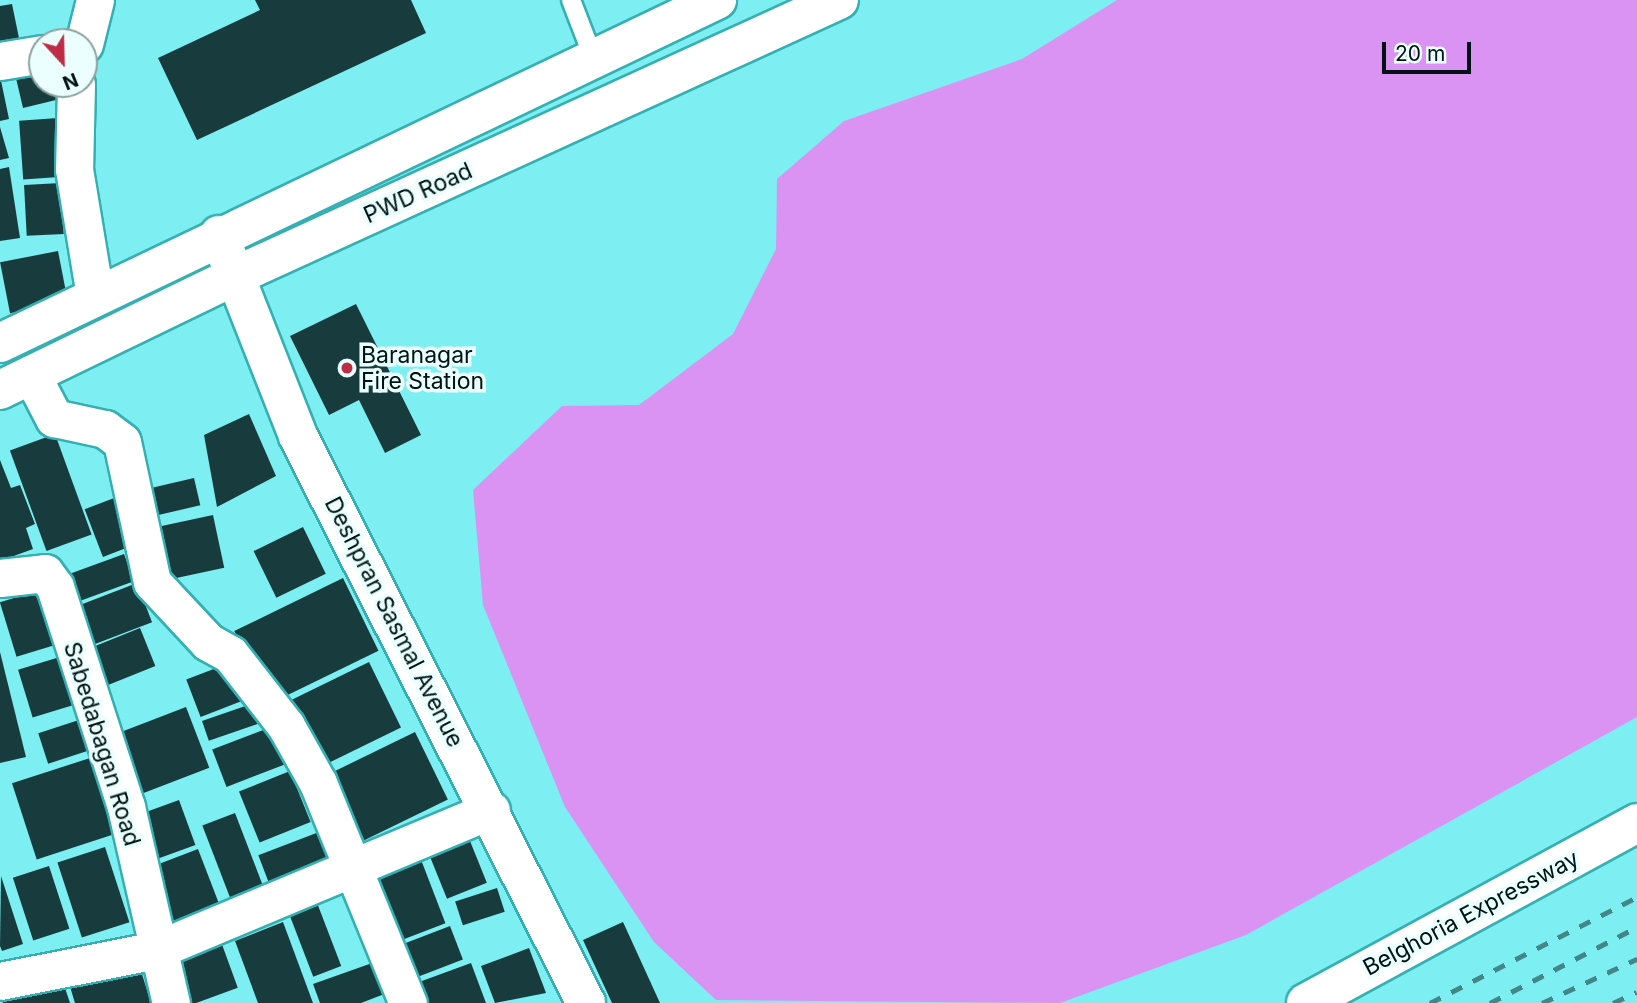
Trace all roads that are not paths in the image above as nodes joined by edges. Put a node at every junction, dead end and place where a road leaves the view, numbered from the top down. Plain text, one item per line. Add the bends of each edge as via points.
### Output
1 (95, 0) edge
2 (571, 0) edge
3 (717, 0) edge
4 (839, 0) edge
5 (88, 28) edge
6 (28, 56) edge
7 (593, 57) junction
8 (0, 61) edge
9 (76, 98) edge
10 (219, 235) junction
11 (234, 276) junction
12 (95, 296) junction
13 (0, 343) edge
14 (15, 382) edge
15 (0, 578) edge
16 (491, 810) junction
17 (1637, 823) edge
18 (354, 871) junction
19 (156, 950) junction
20 (0, 981) edge
21 (171, 1003) edge
22 (408, 1003) edge
23 (586, 1003) edge
24 (1306, 1003) edge

1 - 5 street
2 - 7 lane
3 - 7 main road, PWD Road
4 - 11 main road, PWD Road
6 - 8 street
7 - 10 main road, PWD Road
9 - 12 street via 74,169
10 - 11 main road, Deshpran Sasmal Avenue
10 - 12 main road, PWD Road
11 - 14 main road, PWD Road
11 - 16 main road, Deshpran Sasmal Avenue via 298,436
12 - 13 main road, PWD Road
14 - 18 street via 54,418 105,429 122,442 152,582 208,642 230,654 286,726
15 - 19 street, Sabedabagan Road via 44,573 55,587 126,807
16 - 18 street
16 - 23 main road, Deshpran Sasmal Avenue
17 - 24 main road, Belghoria Expressway
18 - 19 street
18 - 22 street
19 - 20 street
19 - 21 street, Sabedabagan Road

